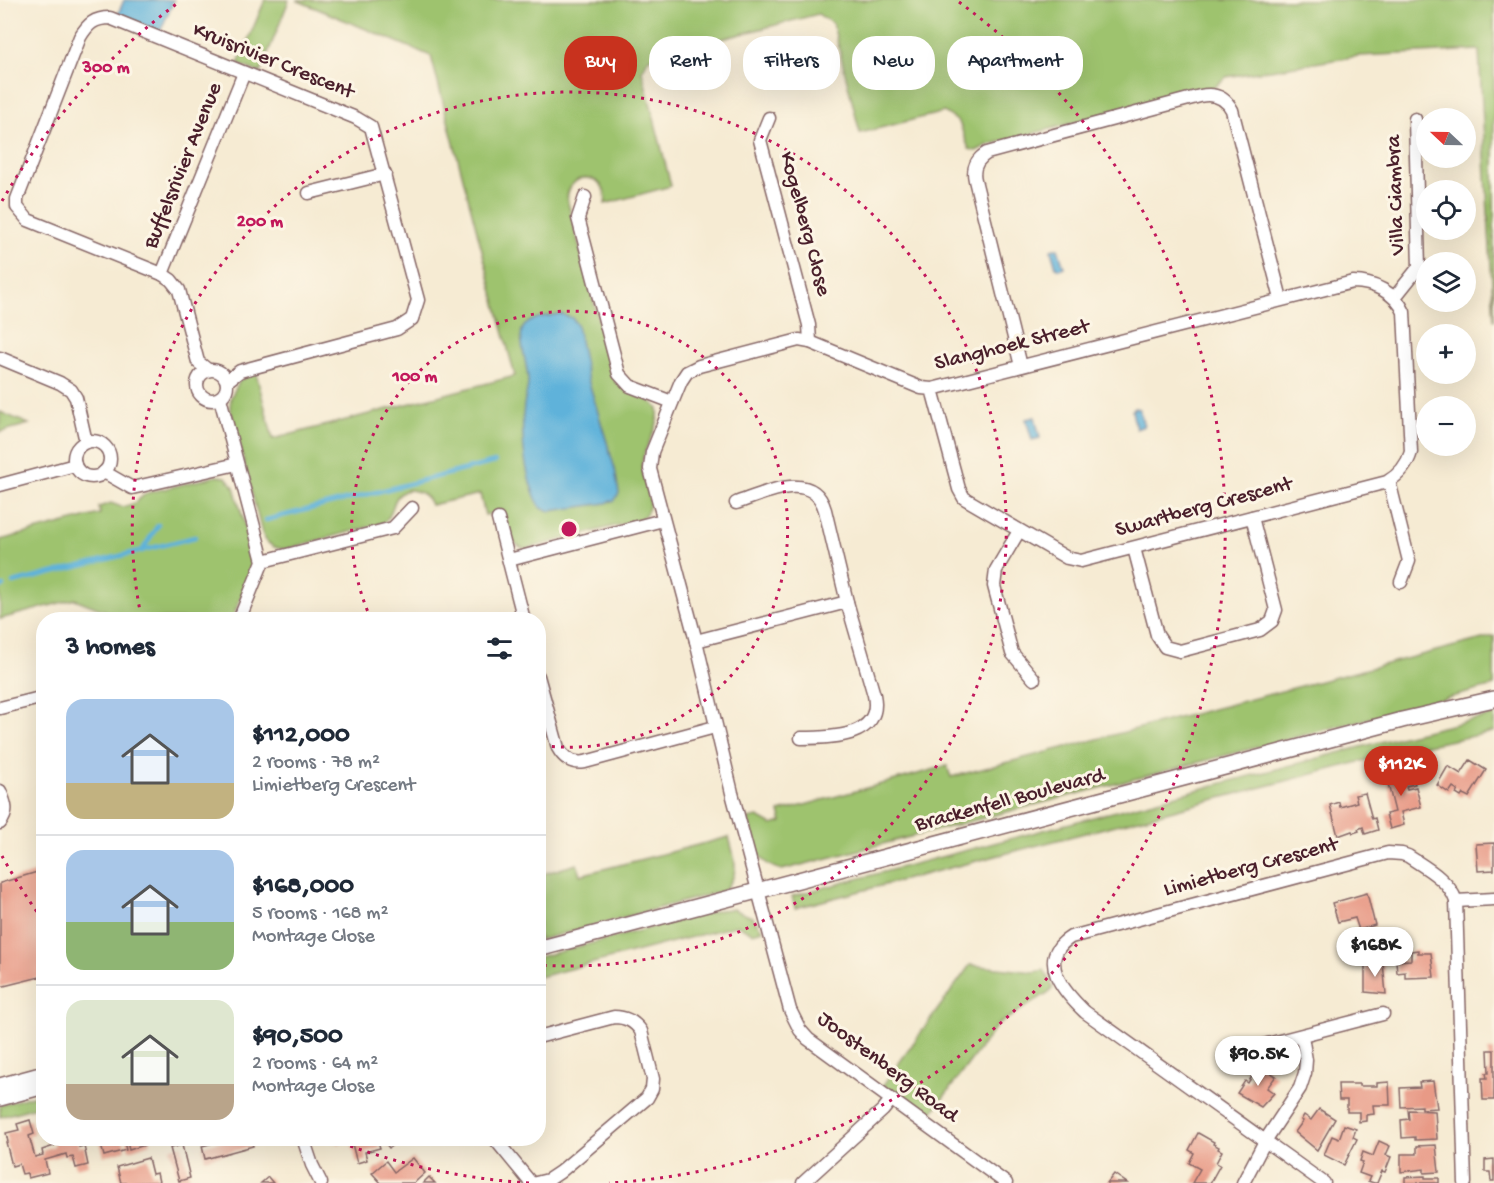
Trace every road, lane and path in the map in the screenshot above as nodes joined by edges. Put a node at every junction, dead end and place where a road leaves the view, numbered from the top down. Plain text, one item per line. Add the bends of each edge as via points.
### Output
1 (244, 73) junction
2 (769, 118) dead end
3 (1415, 119) dead end
4 (385, 174) junction
5 (309, 193) dead end
6 (585, 197) dead end
7 (162, 274) junction
8 (1395, 297) junction
9 (1281, 299) junction
10 (810, 342) junction
11 (0, 358) edge
12 (1021, 366) junction
13 (208, 370) junction
14 (227, 381) junction
15 (932, 389) junction
16 (220, 398) junction
17 (672, 402) junction
18 (86, 442) junction
19 (237, 464) junction
20 (75, 465) junction
21 (104, 472) junction
22 (1389, 481) junction
23 (0, 485) edge
24 (736, 503) dead end
25 (412, 508) dead end
26 (1252, 517) junction
27 (498, 519) dead end
28 (663, 520) junction
29 (1019, 531) junction
30 (1134, 548) junction
31 (509, 560) junction
32 (263, 561) junction
33 (1401, 582) dead end
34 (847, 602) junction
35 (242, 612) edge
36 (522, 612) edge
37 (696, 641) junction
38 (1034, 679) dead end
39 (36, 699) edge
40 (1494, 699) edge
41 (546, 705) edge
42 (0, 708) edge
43 (715, 727) junction
44 (801, 738) dead end
45 (0, 791) edge
46 (732, 794) joint
47 (0, 824) edge
48 (759, 891) junction
49 (1494, 899) edge
50 (1456, 901) junction
51 (546, 947) edge
52 (1383, 1014) dead end
53 (546, 1036) edge
54 (1302, 1036) junction
55 (1260, 1047) dead end
56 (36, 1076) edge
57 (0, 1086) edge
58 (36, 1088) edge
59 (0, 1098) edge
60 (891, 1100) junction
61 (1265, 1141) junction
62 (306, 1146) edge
63 (501, 1146) edge
64 (321, 1183) edge
65 (531, 1183) edge
66 (536, 1183) edge
67 (802, 1183) edge
68 (1006, 1183) edge
69 (1243, 1183) edge
70 (1324, 1183) edge
71 (1465, 1183) edge

1 - 4 street, Kruisrivier Crescent via 366,122
1 - 7 street, Buffelsrivier Avenue
1 - 7 street, Kruisrivier Crescent via 110,18 91,22 80,37 17,207 28,220
2 - 10 street, Kogelberg Close via 760,140 809,325
3 - 8 street, Villa Ciambra via 1419,267
4 - 5 street
4 - 14 street, Kruisrivier Crescent via 418,300 412,319 397,329 240,371
6 - 17 street via 578,218 619,375 630,386
7 - 13 street via 179,290 198,362
8 - 9 street, Slanghoek Street via 1356,282
8 - 22 street via 1405,319 1411,452 1403,470
9 - 12 street, Slanghoek Street
9 - 12 street via 1232,110 1219,97 1200,96 987,153 978,160 975,180
10 - 15 street, Slanghoek Street via 921,388
10 - 17 street, Slanghoek Street via 794,341 693,369 684,376
11 - 18 street via 71,390
12 - 15 street, Slanghoek Street
13 - 14 street via 218,370
13 - 16 street via 200,376 198,390 210,400
14 - 16 street
15 - 29 street, Swartberg Crescent via 961,494
16 - 19 street
17 - 28 street, Slanghoek Street via 649,461
18 - 20 street via 75,454
18 - 21 street via 99,442 108,450 110,462
19 - 21 street via 132,488
19 - 32 street
20 - 21 street via 88,477
20 - 23 street
22 - 26 street, Swartberg Crescent
22 - 33 street via 1409,561
24 - 34 street via 787,485 817,495 825,510
25 - 32 street via 393,528
26 - 30 street, Swartberg Crescent
26 - 30 street via 1276,610 1269,625 1249,633 1180,651 1166,647 1157,635
27 - 31 street
28 - 31 street
28 - 37 street, Slanghoek Street
29 - 30 street, Swartberg Crescent via 1076,561
29 - 38 street via 996,570 994,586 1012,653
31 - 36 street
32 - 35 street
34 - 37 street
34 - 44 street via 875,702 872,718 858,731
37 - 43 street, Slanghoek Street
39 - 42 street
40 - 48 street, Brackenfell Boulevard via 1392,722
41 - 43 street via 558,748 574,762
43 - 46 street, Slanghoek Street
45 - 47 street via 6,809
46 - 48 street, Joostenberg Road
48 - 51 street, Brackenfell Boulevard
48 - 60 street, Joostenberg Road via 790,1010 800,1029 818,1047
49 - 50 street
50 - 61 street, Limietberg Crescent via 1444,882 1414,860 1388,853 1071,937 1059,946 1055,974 1085,1012
50 - 71 street
52 - 54 street
53 - 66 street via 614,1017 626,1018 641,1031 653,1084 647,1098 554,1177
54 - 55 street
54 - 61 street via 1306,1060 1300,1088
56 - 57 street
58 - 59 street
60 - 67 street
60 - 68 street, Joostenberg Road
61 - 69 street
61 - 70 street, Limietberg Crescent
62 - 64 street
63 - 65 street

